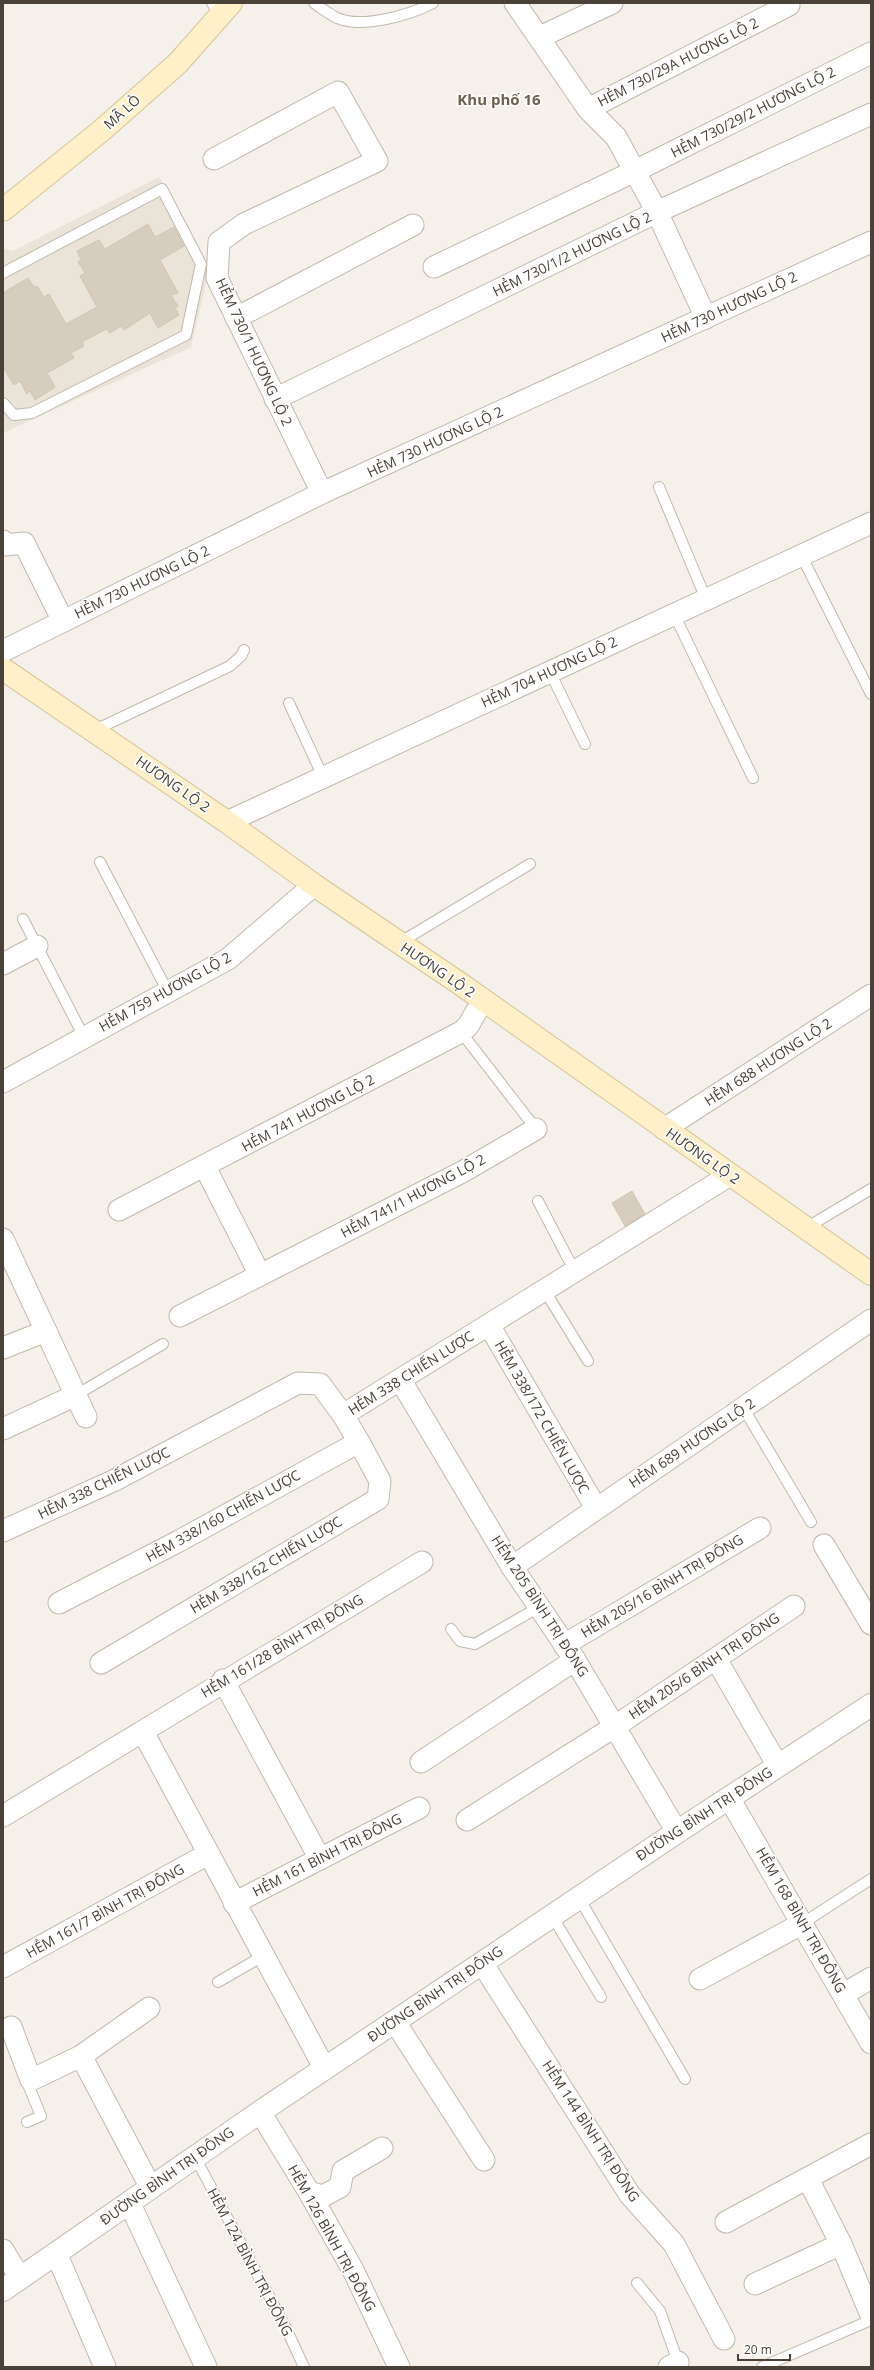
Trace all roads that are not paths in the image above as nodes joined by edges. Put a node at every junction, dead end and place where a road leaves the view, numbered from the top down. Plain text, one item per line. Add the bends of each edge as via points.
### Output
1 (314, 3) edge
2 (433, 3) edge
3 (515, 3) edge
4 (612, 3) edge
5 (789, 5) dead end
6 (221, 7) edge
7 (540, 37) junction
8 (871, 53) edge
9 (588, 109) junction
10 (871, 114) edge
11 (214, 159) dead end
12 (635, 170) junction
13 (3, 210) edge
14 (656, 212) junction
15 (413, 225) dead end
16 (871, 242) edge
17 (434, 267) dead end
18 (4, 270) edge
19 (236, 318) junction
20 (706, 318) junction
21 (275, 399) junction
22 (3, 403) edge
23 (659, 487) dead end
24 (322, 493) junction
25 (871, 523) edge
26 (3, 541) edge
27 (801, 555) junction
28 (706, 599) junction
29 (674, 614) junction
30 (63, 621) junction
31 (244, 650) dead end
32 (3, 651) edge
33 (3, 669) edge
34 (550, 672) junction
35 (871, 694) edge
36 (289, 703) dead end
37 (96, 730) junction
38 (585, 744) dead end
39 (323, 777) junction
40 (753, 778) dead end
41 (227, 822) junction
42 (100, 862) dead end
43 (530, 864) dead end
44 (314, 884) junction
45 (23, 919) dead end
46 (399, 943) junction
47 (37, 946) junction
48 (3, 964) edge
49 (168, 992) junction
50 (871, 995) edge
51 (483, 1000) junction
52 (461, 1032) junction
53 (84, 1037) junction
54 (3, 1082) edge
55 (536, 1129) joint
56 (664, 1129) junction
57 (205, 1167) junction
58 (730, 1175) junction
59 (871, 1189) edge
60 (538, 1201) dead end
61 (119, 1210) dead end
62 (806, 1228) junction
63 (3, 1239) edge
64 (575, 1272) junction
65 (871, 1274) edge
66 (260, 1275) junction
67 (545, 1291) junction
68 (180, 1316) dead end
69 (871, 1320) edge
70 (489, 1325) junction
71 (46, 1331) junction
72 (163, 1344) dead end
73 (3, 1348) edge
74 (588, 1361) dead end
75 (402, 1381) junction
76 (76, 1395) junction
77 (744, 1408) junction
78 (86, 1416) dead end
79 (343, 1416) junction
80 (3, 1429) edge
81 (359, 1442) junction
82 (596, 1508) junction
83 (811, 1522) dead end
84 (760, 1528) dead end
85 (3, 1531) edge
86 (824, 1545) dead end
87 (422, 1562) dead end
88 (512, 1567) junction
89 (59, 1603) dead end
90 (794, 1606) dead end
91 (538, 1607) junction
92 (871, 1624) edge
93 (451, 1629) dead end
94 (570, 1652) junction
95 (716, 1659) junction
96 (101, 1664) dead end
97 (223, 1680) junction
98 (871, 1705) edge
99 (614, 1727) junction
100 (143, 1732) junction
101 (421, 1762) dead end
102 (778, 1766) junction
103 (729, 1798) junction
104 (419, 1808) dead end
105 (3, 1816) edge
106 (467, 1820) dead end
107 (677, 1832) junction
108 (208, 1854) junction
109 (320, 1859) junction
110 (871, 1879) edge
111 (579, 1898) junction
112 (234, 1903) junction
113 (552, 1916) junction
114 (804, 1923) junction
115 (263, 1956) junction
116 (482, 1962) junction
117 (3, 1967) edge
118 (871, 1978) edge
119 (700, 1980) dead end
120 (218, 1982) dead end
121 (844, 1994) junction
122 (601, 1997) dead end
123 (149, 2008) dead end
124 (395, 2022) junction
125 (11, 2027) dead end
126 (871, 2043) edge
127 (81, 2056) junction
128 (325, 2068) junction
129 (685, 2079) dead end
130 (31, 2080) junction
131 (260, 2112) junction
132 (26, 2122) dead end
133 (871, 2144) edge
134 (382, 2148) dead end
135 (195, 2157) junction
136 (484, 2160) dead end
137 (808, 2178) junction
138 (150, 2186) junction
139 (309, 2192) junction
140 (130, 2202) junction
141 (726, 2222) dead end
142 (841, 2244) junction
143 (3, 2250) edge
144 (56, 2253) junction
145 (637, 2283) dead end
146 (12, 2284) edge
147 (755, 2284) dead end
148 (871, 2315) edge
149 (871, 2320) edge
150 (724, 2339) dead end
151 (674, 2365) edge
152 (105, 2367) edge
153 (206, 2367) edge
154 (304, 2367) edge
155 (399, 2367) edge
156 (762, 2367) edge

1 - 2 lane via 339,18 372,23 420,10
3 - 7 street
4 - 7 street
5 - 9 street, HẺM 730/29A HƯƠNG LỘ 2
6 - 13 main road, MÃ LÒ via 178,63 46,177
7 - 9 street
8 - 12 street, HẺM 730/29/2 HƯƠNG LỘ 2
9 - 12 street via 616,137
10 - 14 street, HẺM 730/1/2 HƯƠNG LỘ 2
11 - 19 street, HẺM 730/1 HƯƠNG LỘ 2 via 338,92 377,161 244,224 219,242 217,278
12 - 14 street
12 - 17 street, HẺM 730/29/2 HƯƠNG LỘ 2
14 - 20 street
14 - 21 street, HẺM 730/1/2 HƯƠNG LỘ 2
15 - 19 street
16 - 20 street, HẺM 730 HƯƠNG LỘ 2
18 - 22 lane via 162,189 201,264 186,336 32,413 14,415
19 - 21 street, HẺM 730/1 HƯƠNG LỘ 2
20 - 24 street, HẺM 730 HƯƠNG LỘ 2
21 - 24 street, HẺM 730/1 HƯƠNG LỘ 2
23 - 28 lane
24 - 30 street, HẺM 730 HƯƠNG LỘ 2
25 - 27 street, HẺM 704 HƯƠNG LỘ 2
26 - 30 street via 5,545 24,544
27 - 28 street, HẺM 704 HƯƠNG LỘ 2
27 - 35 lane
28 - 29 street, HẺM 704 HƯƠNG LỘ 2
29 - 34 street, HẺM 704 HƯƠNG LỘ 2
29 - 40 lane
30 - 32 street, HẺM 730 HƯƠNG LỘ 2
31 - 37 lane via 230,666
33 - 37 main road, HƯƠNG LỘ 2
34 - 38 lane
34 - 39 street, HẺM 704 HƯƠNG LỘ 2
36 - 39 lane
37 - 41 main road, HƯƠNG LỘ 2
39 - 41 street, HẺM 704 HƯƠNG LỘ 2
41 - 44 main road, HƯƠNG LỘ 2
42 - 49 lane
43 - 46 lane
44 - 46 main road, HƯƠNG LỘ 2
44 - 49 street, HẺM 759 HƯƠNG LỘ 2 via 228,959
45 - 47 lane
46 - 51 main road, HƯƠNG LỘ 2
47 - 48 street
47 - 53 lane
49 - 53 street, HẺM 759 HƯƠNG LỘ 2
50 - 56 street, HẺM 688 HƯƠNG LỘ 2
51 - 52 street, HẺM 741 HƯƠNG LỘ 2 via 468,1026
51 - 56 main road, HƯƠNG LỘ 2
52 - 55 lane, HẺM 741/1 HƯƠNG LỘ 2
52 - 57 street, HẺM 741 HƯƠNG LỘ 2
53 - 54 street, HẺM 759 HƯƠNG LỘ 2
55 - 66 street, HẺM 741/1 HƯƠNG LỘ 2 via 464,1171
56 - 58 main road, HƯƠNG LỘ 2
57 - 61 street, HẺM 741 HƯƠNG LỘ 2
57 - 66 street
58 - 62 main road, HƯƠNG LỘ 2
58 - 64 street, HẺM 338 CHIẾN LƯỢC
59 - 62 lane
60 - 64 lane
62 - 65 main road, HƯƠNG LỘ 2
63 - 71 street
64 - 67 street, HẺM 338 CHIẾN LƯỢC
66 - 68 street, HẺM 741/1 HƯƠNG LỘ 2
67 - 70 street, HẺM 338 CHIẾN LƯỢC
67 - 74 lane
69 - 77 street, HẺM 689 HƯƠNG LỘ 2
70 - 75 street, HẺM 338 CHIẾN LƯỢC
70 - 82 street, HẺM 338/172 CHIẾN LƯỢC
71 - 73 street
71 - 76 street
72 - 76 lane
75 - 79 street, HẺM 338 CHIẾN LƯỢC
75 - 88 street, HẺM 205 BÌNH TRỊ ĐÔNG
76 - 78 street
76 - 80 street
77 - 82 street, HẺM 689 HƯƠNG LỘ 2
77 - 83 lane
79 - 81 street
79 - 85 street, HẺM 338 CHIẾN LƯỢC via 320,1384 298,1383 114,1480
81 - 89 street, HẺM 338/160 CHIẾN LƯỢC via 179,1541
81 - 96 street, HẺM 338/162 CHIẾN LƯỢC via 380,1481 378,1499
82 - 88 street, HẺM 689 HƯƠNG LỘ 2
84 - 94 street, HẺM 205/16 BÌNH TRỊ ĐÔNG
86 - 92 street
87 - 97 street, HẺM 161/28 BÌNH TRỊ ĐÔNG
88 - 91 street, HẺM 205 BÌNH TRỊ ĐÔNG
90 - 95 street, HẺM 205/6 BÌNH TRỊ ĐÔNG
91 - 93 lane via 475,1644 460,1641
91 - 94 street, HẺM 205 BÌNH TRỊ ĐÔNG
94 - 99 street, HẺM 205 BÌNH TRỊ ĐÔNG
94 - 101 street, HẺM 205/16 BÌNH TRỊ ĐÔNG
95 - 99 street, HẺM 205/6 BÌNH TRỊ ĐÔNG
95 - 102 street
97 - 100 street, HẺM 161/28 BÌNH TRỊ ĐÔNG
97 - 109 street
98 - 102 street, ĐƯỜNG BÌNH TRỊ ĐÔNG
99 - 106 street, HẺM 205/6 BÌNH TRỊ ĐÔNG
99 - 107 street, HẺM 205 BÌNH TRỊ ĐÔNG
100 - 105 street, HẺM 161/28 BÌNH TRỊ ĐÔNG
100 - 108 street
102 - 103 street, ĐƯỜNG BÌNH TRỊ ĐÔNG
103 - 107 street, ĐƯỜNG BÌNH TRỊ ĐÔNG
103 - 114 street, HẺM 168 BÌNH TRỊ ĐÔNG
104 - 109 street, HẺM 161 BÌNH TRỊ ĐÔNG
107 - 111 street, ĐƯỜNG BÌNH TRỊ ĐÔNG
108 - 112 street
108 - 117 street, HẺM 161/7 BÌNH TRỊ ĐÔNG
109 - 112 street, HẺM 161 BÌNH TRỊ ĐÔNG
110 - 114 lane
111 - 113 street, ĐƯỜNG BÌNH TRỊ ĐÔNG
111 - 129 lane
112 - 115 street
113 - 116 street, ĐƯỜNG BÌNH TRỊ ĐÔNG
113 - 122 lane
114 - 119 street
114 - 121 street, HẺM 168 BÌNH TRỊ ĐÔNG
115 - 120 lane
115 - 128 street
116 - 124 street, ĐƯỜNG BÌNH TRỊ ĐÔNG
116 - 150 street, HẺM 144 BÌNH TRỊ ĐÔNG via 630,2195 674,2244
118 - 121 street
121 - 126 street, HẺM 168 BÌNH TRỊ ĐÔNG
123 - 127 street
124 - 128 street, ĐƯỜNG BÌNH TRỊ ĐÔNG
124 - 136 street
125 - 130 street
127 - 130 street
127 - 138 street
128 - 131 street, ĐƯỜNG BÌNH TRỊ ĐÔNG
130 - 132 lane via 27,2082 41,2116
131 - 135 street, ĐƯỜNG BÌNH TRỊ ĐÔNG
131 - 139 street, HẺM 126 BÌNH TRỊ ĐÔNG
133 - 137 street
134 - 139 street via 343,2171 340,2187 323,2196
135 - 138 street, ĐƯỜNG BÌNH TRỊ ĐÔNG
135 - 154 lane, HẺM 124 BÌNH TRỊ ĐÔNG via 285,2326
137 - 141 street
137 - 142 street
138 - 140 street, ĐƯỜNG BÌNH TRỊ ĐÔNG
139 - 155 street, HẺM 126 BÌNH TRỊ ĐÔNG via 354,2272
140 - 144 street, ĐƯỜNG BÌNH TRỊ ĐÔNG
140 - 153 street
142 - 147 street
142 - 148 street
143 - 146 street
144 - 146 street, ĐƯỜNG BÌNH TRỊ ĐÔNG
144 - 152 street
145 - 151 lane via 660,2311
149 - 156 lane

